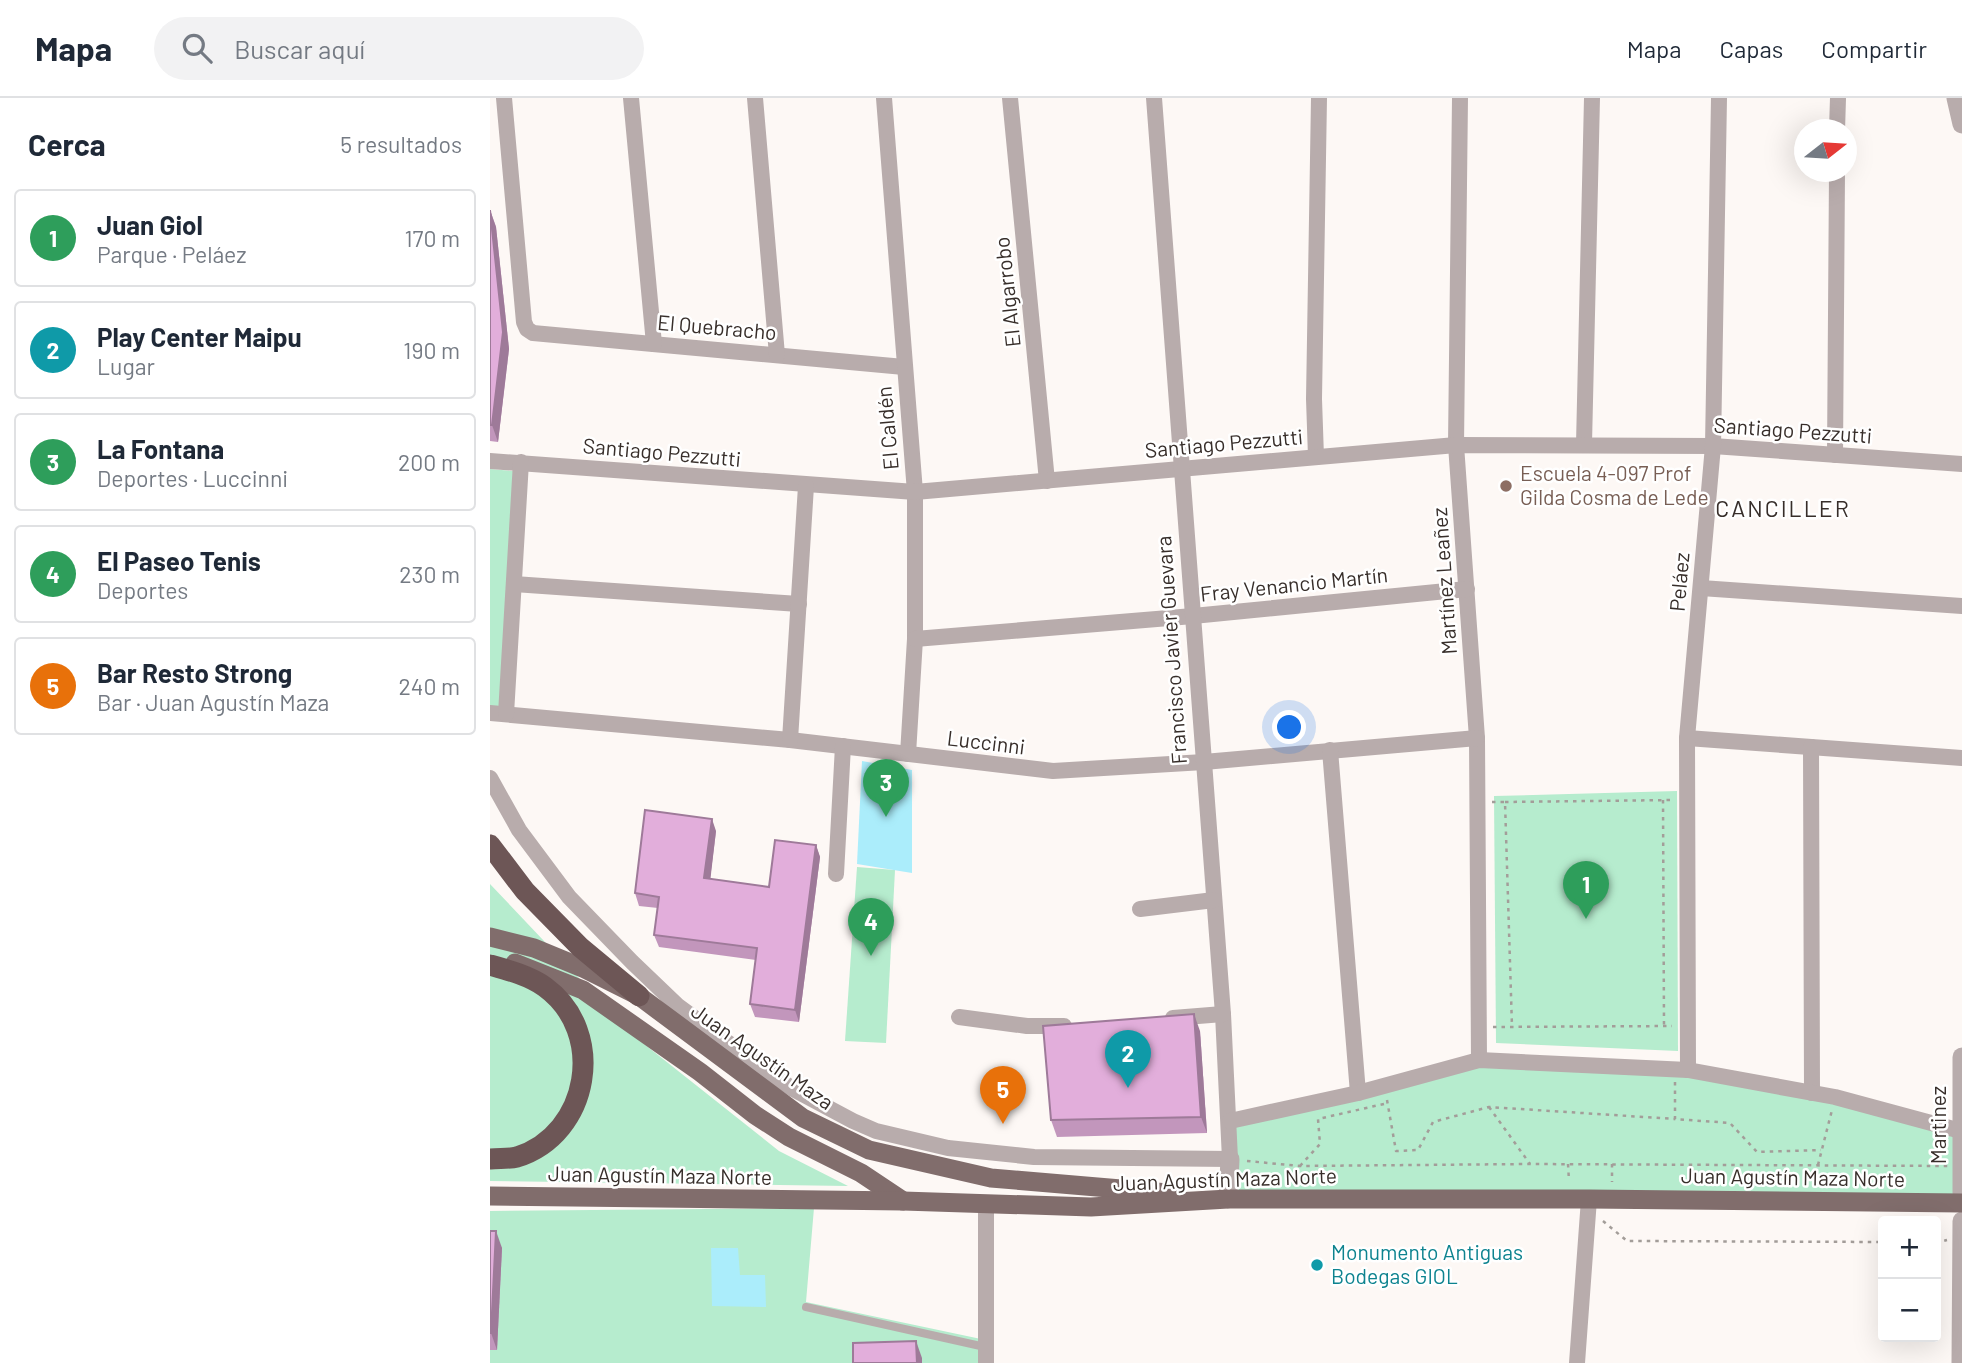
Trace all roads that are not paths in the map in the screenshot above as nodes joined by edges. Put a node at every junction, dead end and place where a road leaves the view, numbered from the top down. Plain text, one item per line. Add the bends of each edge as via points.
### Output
1 (504, 98) edge
2 (631, 98) edge
3 (755, 98) edge
4 (884, 98) edge
5 (1010, 98) edge
6 (1154, 98) edge
7 (1320, 98) edge
8 (1460, 98) edge
9 (1592, 98) edge
10 (1719, 98) edge
11 (1838, 98) edge
12 (1956, 98) edge
13 (1838, 119) edge
14 (1962, 124) edge
15 (1837, 182) edge
16 (654, 344) junction
17 (778, 355) junction
18 (904, 367) junction
19 (1584, 444) junction
20 (1456, 445) junction
21 (1713, 446) junction
22 (1835, 455) junction
23 (1316, 457) junction
24 (490, 461) edge
25 (521, 462) junction
26 (1962, 464) edge
27 (1181, 468) junction
28 (1047, 481) junction
29 (806, 486) junction
30 (915, 492) junction
31 (514, 584) junction
32 (1701, 588) junction
33 (1467, 589) junction
34 (799, 604) junction
35 (1962, 606) edge
36 (1193, 616) junction
37 (915, 639) junction
38 (498, 713) edge
39 (1477, 738) junction
40 (1687, 738) junction
41 (790, 740) junction
42 (843, 746) junction
43 (1811, 747) junction
44 (1330, 750) junction
45 (908, 754) junction
46 (1962, 758) edge
47 (1203, 762) junction
48 (490, 778) edge
49 (490, 845) edge
50 (836, 874) dead end
51 (1214, 900) junction
52 (1140, 909) dead end
53 (490, 937) edge
54 (490, 957) edge
55 (490, 965) edge
56 (639, 996) junction
57 (1223, 1014) junction
58 (958, 1017) dead end
59 (1156, 1019) edge
60 (1076, 1026) edge
61 (1962, 1057) edge
62 (1479, 1060) junction
63 (1682, 1070) junction
64 (1358, 1093) junction
65 (1812, 1093) junction
66 (1230, 1121) junction
67 (1961, 1131) edge
68 (490, 1159) edge
69 (1230, 1159) junction
70 (1961, 1166) edge
71 (1962, 1193) edge
72 (490, 1196) edge
73 (1228, 1199) junction
74 (903, 1201) junction
75 (1962, 1203) edge
76 (986, 1204) junction
77 (1588, 1204) junction
78 (1962, 1221) edge
79 (806, 1307) dead end
80 (986, 1355) edge
81 (1577, 1363) edge
82 (1961, 1363) edge

1 - 16 street, El Quebracho via 527,330
2 - 16 street
3 - 17 street
4 - 18 street, El Caldén
5 - 28 street, El Algarrobo
6 - 27 street, Francisco Javier Guevara
7 - 23 street
8 - 20 street, Martínez Leañez
9 - 19 street
10 - 21 street, Peláez
11 - 13 street
12 - 14 street
15 - 22 street
16 - 17 street, El Quebracho
17 - 18 street, El Quebracho
18 - 30 street, El Caldén
19 - 20 street, Santiago Pezzutti
19 - 21 street, Santiago Pezzutti
20 - 23 street, Santiago Pezzutti
20 - 33 street, Martínez Leañez
21 - 22 street, Santiago Pezzutti
21 - 32 street, Peláez
22 - 26 street, Santiago Pezzutti
23 - 27 street, Santiago Pezzutti
24 - 25 street, Santiago Pezzutti
25 - 29 street, Santiago Pezzutti
25 - 31 street
27 - 28 street, Santiago Pezzutti
27 - 36 street, Francisco Javier Guevara
28 - 30 street, Santiago Pezzutti
29 - 30 street, Santiago Pezzutti
29 - 34 street
30 - 37 street, El Caldén
31 - 34 street
31 - 38 street
32 - 35 street
32 - 40 street, Peláez
33 - 36 street, Fray Venancio Martín
33 - 39 street, Martínez Leañez
34 - 41 street
36 - 37 street, Fray Venancio Martín
36 - 47 street, Francisco Javier Guevara
37 - 45 street, El Caldén
38 - 41 street, Luccinni
39 - 44 street, Luccinni
39 - 62 street, Martínez Leañez
40 - 43 street
40 - 63 street, Peláez
41 - 42 street, Luccinni
42 - 45 street, Luccinni
42 - 50 street
43 - 46 street
43 - 65 street
44 - 47 street, Luccinni
44 - 64 street
45 - 47 street, Luccinni via 1053,771
47 - 51 street, Francisco Javier Guevara
48 - 69 street via 519,831 561,886 678,1006 793,1089 853,1121 948,1148 1034,1157
49 - 56 highway via 543,910
51 - 52 street
51 - 57 street, Francisco Javier Guevara
53 - 56 main road, Juan Agustín Maza via 534,948
54 - 74 main road via 540,971 583,990 755,1115 862,1173
55 - 68 highway via 545,987 569,1012 582,1044 584,1070 577,1104 561,1127 516,1157
56 - 73 main road, Juan Agustín Maza via 792,1111 869,1150 991,1178
57 - 59 street
57 - 66 street, Francisco Javier Guevara
58 - 60 street
61 - 67 street, Martinez
62 - 63 street
62 - 64 street
63 - 65 street
64 - 66 street
65 - 67 street
66 - 69 street, Francisco Javier Guevara
67 - 70 street, Martinez
69 - 73 street, Francisco Javier Guevara
70 - 71 street, Martinez
72 - 74 main road, Juan Agustín Maza Norte
73 - 76 main road, Juan Agustín Maza Norte via 1091,1207
73 - 77 main road, Juan Agustín Maza Norte
74 - 76 main road, Juan Agustín Maza Norte
75 - 77 main road, Juan Agustín Maza Norte
76 - 80 street
77 - 81 street
78 - 82 street
79 - 80 lane

